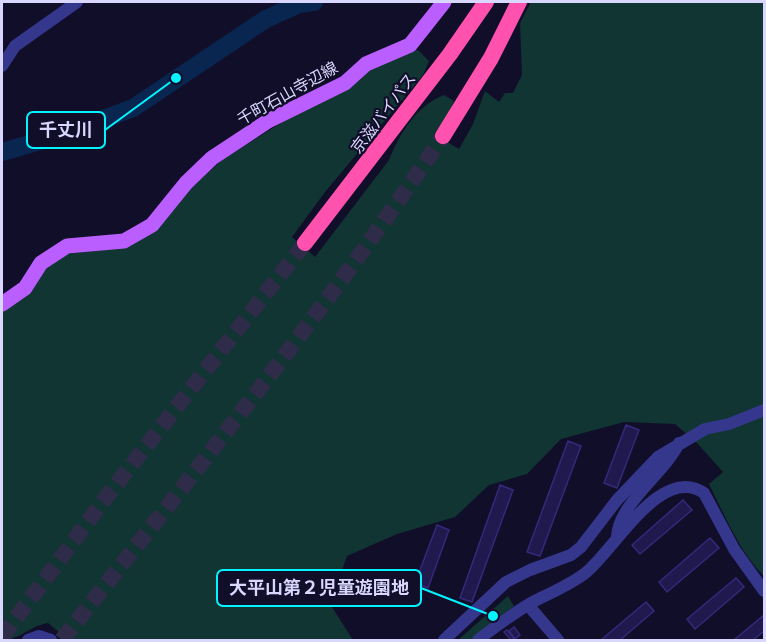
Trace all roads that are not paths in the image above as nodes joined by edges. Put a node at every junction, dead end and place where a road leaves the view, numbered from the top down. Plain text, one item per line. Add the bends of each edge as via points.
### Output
1 (77, 2) edge
2 (444, 2) edge
3 (519, 2) edge
4 (482, 9) edge
5 (2, 66) edge
6 (443, 136) tunnel mouth
7 (305, 243) tunnel mouth
8 (2, 304) edge
9 (765, 410) edge
10 (680, 442) junction
11 (617, 539) junction
12 (765, 591) edge
13 (528, 605) junction
14 (27, 640) edge
15 (51, 640) edge
16 (444, 640) edge
17 (478, 640) edge
18 (558, 640) edge

1 - 5 street via 15,46
2 - 8 main road, 千町石山寺辺線 via 410,45 366,64 345,83 268,121 212,158 152,225 124,241 67,246 41,263 25,288
3 - 6 highway via 491,58
4 - 7 highway, 京滋バイパス
9 - 10 street via 705,429
10 - 11 street via 669,463 624,516
10 - 16 street via 635,480 581,547 571,555 506,582
11 - 12 street via 655,499 670,491 697,488 704,493 734,549
11 - 13 street via 584,574
13 - 17 street
13 - 18 street
14 - 15 street via 39,636

